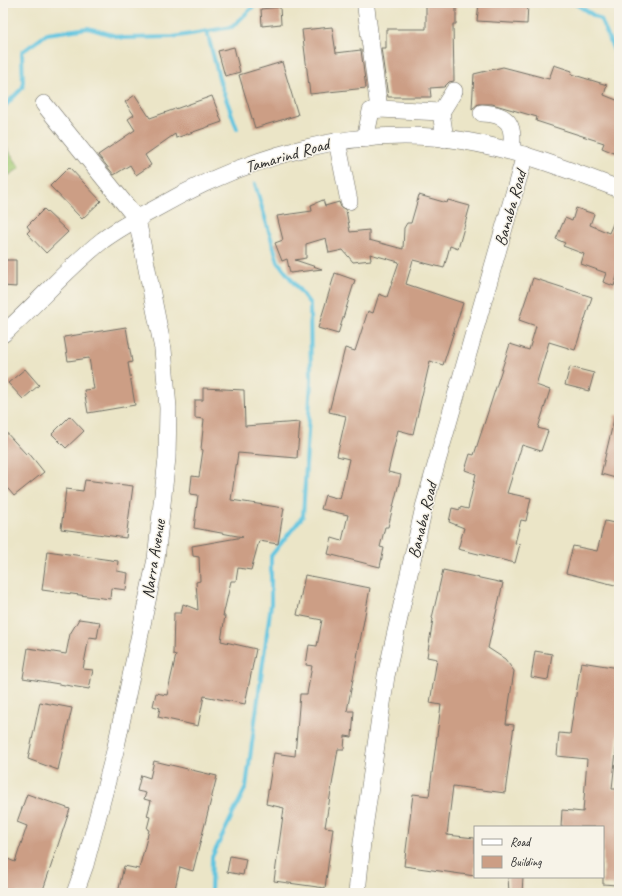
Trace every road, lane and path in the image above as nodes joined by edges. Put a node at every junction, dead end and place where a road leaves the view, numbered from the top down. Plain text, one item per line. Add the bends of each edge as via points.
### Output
1 (366, 8) dead end
2 (454, 91) dead end
3 (44, 104) dead end
4 (379, 109) junction
5 (441, 112) junction
6 (482, 113) dead end
7 (365, 139) junction
8 (445, 139) junction
9 (336, 141) junction
10 (518, 153) junction
11 (619, 189) edge
12 (349, 201) dead end
13 (137, 219) junction
14 (3, 334) edge
15 (75, 893) edge
16 (357, 893) edge

1 - 4 street
2 - 5 street
3 - 13 street
4 - 5 street
4 - 7 street via 371,111
5 - 8 street
6 - 10 street, Banaba Road via 496,113 505,119 511,127
7 - 8 street, Tamarind Road
7 - 9 street, Tamarind Road
8 - 10 street, Tamarind Road
9 - 12 street
9 - 13 street, Tamarind Road via 255,162 176,196
10 - 11 street, Tamarind Road
10 - 16 street, Banaba Road via 422,515 386,676
13 - 14 street, Tamarind Road via 103,240
13 - 15 street, Narra Avenue via 163,349 168,408 167,458 156,559 115,751

